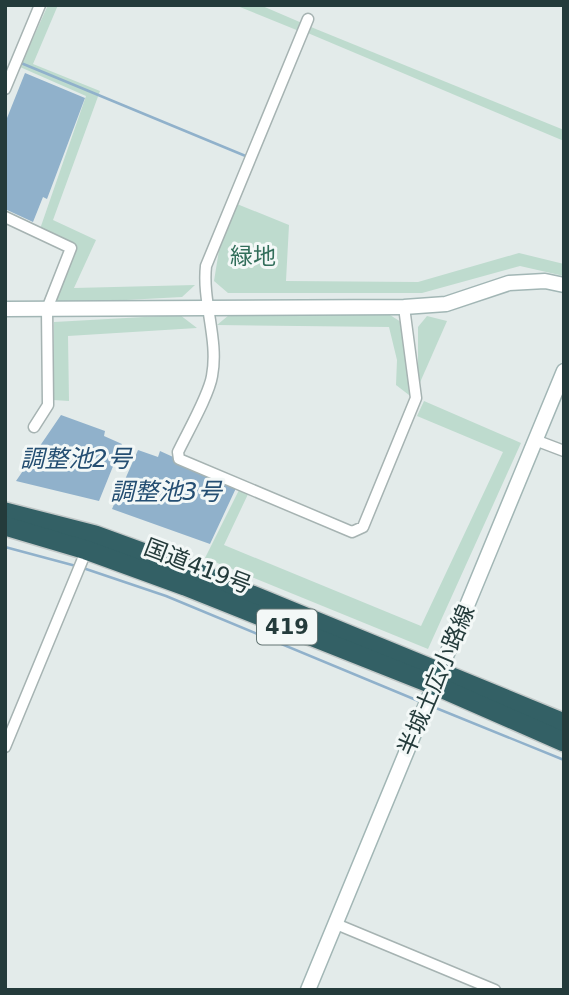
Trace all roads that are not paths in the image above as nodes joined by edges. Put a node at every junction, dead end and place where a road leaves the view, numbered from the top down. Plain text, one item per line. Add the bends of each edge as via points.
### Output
1 (40, 5) edge
2 (308, 19) dead end
3 (5, 89) edge
4 (5, 217) edge
5 (564, 285) edge
6 (209, 307) junction
7 (404, 307) junction
8 (5, 309) edge
9 (47, 309) junction
10 (564, 371) edge
11 (34, 427) dead end
12 (536, 440) junction
13 (564, 452) edge
14 (5, 512) edge
15 (5, 526) edge
16 (90, 542) junction
17 (431, 691) junction
18 (564, 723) edge
19 (564, 742) edge
20 (5, 747) edge
21 (336, 924) junction
22 (308, 990) edge
23 (495, 990) edge

1 - 3 street
2 - 6 street via 206,266
4 - 9 street via 71,248
5 - 7 main road via 509,283 446,304
6 - 7 main road
6 - 7 street via 212,378 179,459 352,532 363,527 416,398
6 - 9 main road
8 - 9 main road
9 - 11 street via 48,405
10 - 12 main road, 半城土広小路線
12 - 13 street
12 - 17 main road, 半城土広小路線
14 - 16 highway, 国道419号 / 419
15 - 16 highway, 国道419号 / 419
16 - 17 highway, 国道419号 / 419 via 191,570
16 - 20 street
17 - 18 highway, 国道419号 / 419
17 - 19 highway, 国道419号 / 419
17 - 21 main road, 半城土広小路線
21 - 22 main road, 半城土広小路線
21 - 23 street

